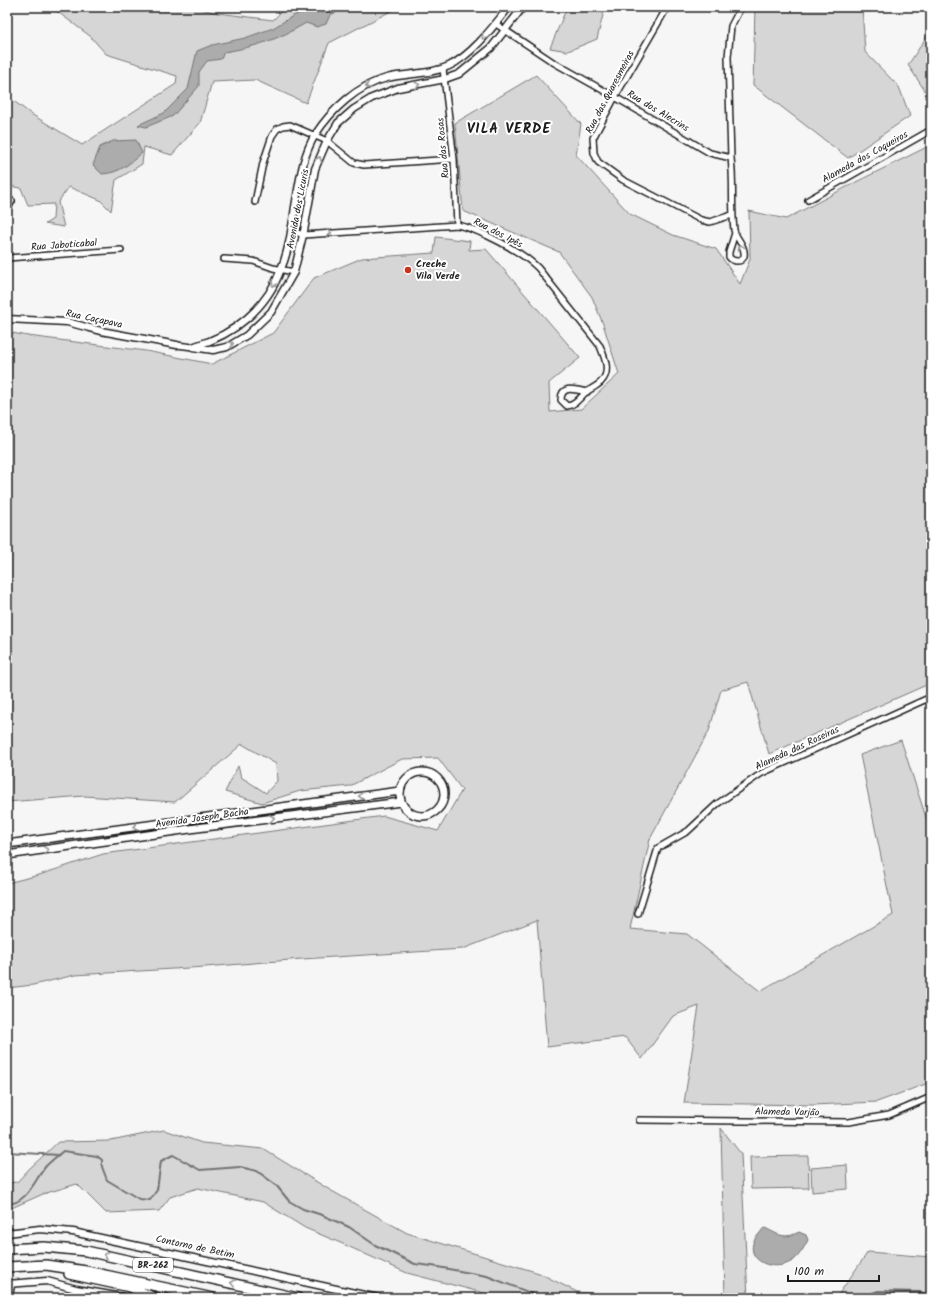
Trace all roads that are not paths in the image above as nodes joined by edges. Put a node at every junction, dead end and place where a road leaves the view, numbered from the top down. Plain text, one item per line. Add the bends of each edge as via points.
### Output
1 (508, 7) edge
2 (523, 7) edge
3 (670, 7) edge
4 (741, 7) edge
5 (496, 24) junction
6 (505, 31) junction
7 (443, 69) junction
8 (445, 79) junction
9 (615, 97) junction
10 (931, 130) edge
11 (315, 136) junction
12 (327, 141) junction
13 (731, 158) junction
14 (454, 159) junction
15 (808, 200) dead end
16 (12, 201) dead end
17 (255, 202) dead end
18 (7, 210) edge
19 (732, 215) junction
20 (457, 225) junction
21 (291, 230) junction
22 (735, 233) junction
23 (303, 235) junction
24 (121, 250) dead end
25 (7, 258) edge
26 (224, 259) dead end
27 (281, 270) junction
28 (294, 272) junction
29 (7, 319) edge
30 (177, 345) joint
31 (193, 347) junction
32 (587, 392) junction
33 (931, 697) edge
34 (400, 791) junction
35 (401, 802) junction
36 (7, 844) edge
37 (7, 855) edge
38 (638, 914) dead end
39 (931, 1098) edge
40 (639, 1120) dead end
41 (7, 1233) edge
42 (7, 1250) edge
43 (27, 1266) junction
44 (7, 1267) edge
45 (10, 1284) edge
46 (76, 1289) junction
47 (9, 1298) edge
48 (74, 1298) edge
49 (128, 1298) edge
50 (155, 1298) edge
51 (213, 1298) edge
52 (298, 1298) edge
53 (378, 1298) edge

1 - 5 street, Avenida dos Licuris
2 - 6 street, Avenida dos Licuris
3 - 9 street, Rua das Quaresmeiras via 665,11
4 - 13 street via 731,26 728,57
5 - 6 street, Rua dos Alecrins
5 -> 7 street, Avenida dos Licuris via 478,44
6 - 8 street, Avenida dos Licuris via 475,62 459,74
6 - 9 street, Rua dos Alecrins
7 - 8 street, Rua das Rosas
7 -> 11 street, Avenida dos Licuris via 387,78 361,89 329,116
12 -> 8 street, Avenida dos Licuris via 338,123 372,98 398,88
8 - 14 street, Rua das Rosas
9 - 13 street, Rua dos Alecrins via 710,153
9 - 19 street, Rua das Quaresmeiras via 593,138 594,153 598,162 622,180 701,220 710,222
10 - 15 street, Alameda dos Coqueiros
11 - 12 street
11 - 17 street via 290,125 277,129 265,158
11 - 21 street, Avenida dos Licuris via 307,150 302,168
12 - 14 street via 354,163
23 -> 12 street, Avenida dos Licuris via 315,169
13 - 19 street
14 - 20 street, Rua das Rosas
16 - 18 street
19 - 22 street
23 -> 20 street, Rua dos Ipês
20 - 32 street, Rua dos Ipês via 477,231 531,261 600,346 606,360 606,374 600,383
21 - 23 street, Rua dos Ipês
21 - 27 street, Avenida dos Licuris
22 -> 22 street via 729,252 731,260 738,261 744,256 744,251
23 - 28 street, Avenida dos Licuris
24 - 25 street, Rua Jaboticabal
26 - 27 street via 253,262
27 - 28 street
27 -> 31 street, Avenida dos Licuris via 269,294 248,318 228,333
31 -> 28 street, Avenida dos Licuris via 213,350 227,347 247,335 271,312
29 - 30 street, Rua Caçapava via 67,322
30 - 31 street, Avenida dos Licuris
32 - 32 street, Rua dos Ipês via 569,388 561,394 561,400 567,406 572,405
33 - 38 street, Alameda das Roseiras via 762,773 717,804 688,831 658,848
34 - 35 main road
34 - 35 main road via 406,778 418,772 426,772 438,779 444,792 441,806 423,817 410,813
34 -> 36 main road, Avenida Joseph Bacha
37 -> 35 main road, Avenida Joseph Bacha
39 - 40 street, Alameda Varjão via 889,1115 849,1122
41 - 53 street, Contorno de Betim / BR-262 via 40,1229 73,1232
52 -> 42 highway, BR-262 via 86,1251 44,1247
43 - 44 highway, BR-262
43 - 50 highway, BR-262 via 124,1285
43 - 51 highway, BR-262 via 46,1265 86,1271
45 - 46 street via 47,1281
45 - 47 street
46 - 48 street
46 - 49 street

